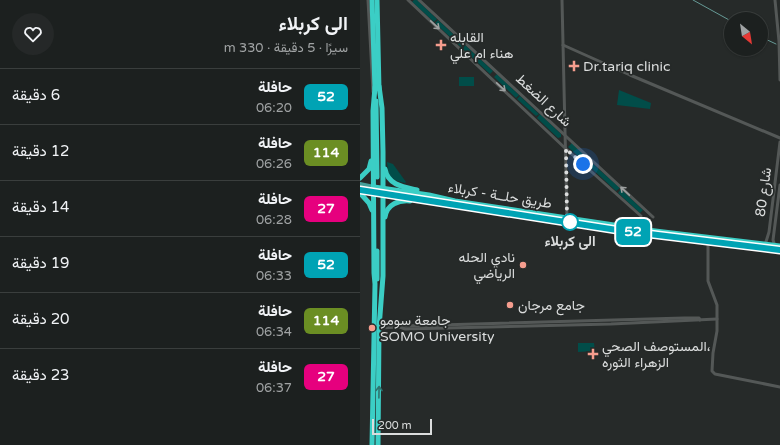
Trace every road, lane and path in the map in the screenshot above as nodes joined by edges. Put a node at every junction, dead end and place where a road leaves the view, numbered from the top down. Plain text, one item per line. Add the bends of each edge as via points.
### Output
1 (368, 0) edge
2 (372, 0) edge
3 (376, 0) edge
4 (408, 0) edge
5 (419, 0) edge
6 (562, 0) edge
7 (775, 0) edge
8 (563, 45) junction
9 (496, 71) junction
10 (490, 77) junction
11 (780, 80) edge
12 (377, 86) junction
13 (373, 102) junction
14 (566, 136) junction
15 (780, 138) edge
16 (780, 142) edge
17 (566, 149) junction
18 (373, 152) junction
19 (383, 152) junction
20 (373, 166) junction
21 (382, 166) junction
22 (360, 178) edge
23 (360, 184) edge
24 (780, 185) edge
25 (374, 187) junction
26 (383, 188) junction
27 (360, 190) edge
28 (374, 193) junction
29 (360, 194) edge
30 (383, 194) junction
31 (429, 195) junction
32 (433, 201) junction
33 (383, 210) junction
34 (374, 211) junction
35 (641, 216) dead end
36 (653, 217) dead end
37 (567, 218) junction
38 (374, 227) junction
39 (614, 227) junction
40 (383, 228) junction
41 (624, 228) junction
42 (767, 239) junction
43 (773, 240) junction
44 (708, 242) junction
45 (764, 245) junction
46 (778, 246) edge
47 (780, 250) edge
48 (379, 272) junction
49 (375, 284) junction
50 (382, 284) junction
51 (717, 319) junction
52 (379, 328) junction
53 (780, 387) edge
54 (376, 411) junction
55 (376, 422) junction
56 (372, 445) edge
57 (378, 445) edge

1 - 13 street
2 - 12 highway
3 - 12 highway
4 -> 10 street, شارع الضغط
5 - 9 street, شارع الضغط
6 - 8 street
7 - 11 street
8 - 14 street
8 - 15 street
9 - 10 street
9 - 14 street, شارع الضغط
10 -> 17 street, شارع الضغط
12 - 13 highway
12 - 19 highway via 382,108
12 - 48 highway
13 - 18 highway
14 - 17 street
36 -> 14 street, شارع الضغط
16 - 42 street, شارع 80
17 - 35 street, شارع الضغط
17 - 37 street
18 - 20 highway
18 - 22 highway via 369,169
19 - 21 highway
19 - 31 highway via 385,172 390,180
20 - 21 highway via 378,170
20 - 25 highway
21 - 26 highway
23 - 25 main road, طريق حلــة - كربلاء
24 - 43 street, شارع 80
25 - 26 highway, طريق حلــة - كربلاء
25 - 28 highway
26 - 30 highway
26 - 31 highway, طريق حلــة - كربلاء
27 - 28 main road, طريق حلــة - كربلاء
28 - 30 highway, طريق حلــة - كربلاء
28 - 34 highway
29 - 38 highway via 371,206
30 - 32 highway, طريق حلــة - كربلاء
30 - 33 highway
31 - 37 highway, طريق حلــة - كربلاء
32 - 39 highway, طريق حلــة - كربلاء
32 - 40 highway via 407,200 394,203 386,212
33 - 34 highway via 378,207
33 - 40 highway
34 - 38 highway
37 - 39 highway, طريق حلــة - كربلاء
38 - 49 highway
39 - 41 highway, طريق حلــة - كربلاء
40 - 50 highway
41 - 44 highway, طريق حلــة - كربلاء
41 - 45 highway, طريق حلــة - كربلاء
42 - 43 street
42 - 45 street, شارع 80
43 - 46 street, شارع 80
44 - 47 highway, طريق حلــة - كربلاء
44 - 51 street via 708,281 717,305
45 - 46 highway, طريق حلــة - كربلاء
48 - 49 highway
48 - 50 highway
49 - 54 highway
50 - 52 highway
51 - 52 street
51 - 53 street via 712,371 715,374
54 -> 52 highway
54 - 55 highway
55 - 56 highway
55 - 57 highway

